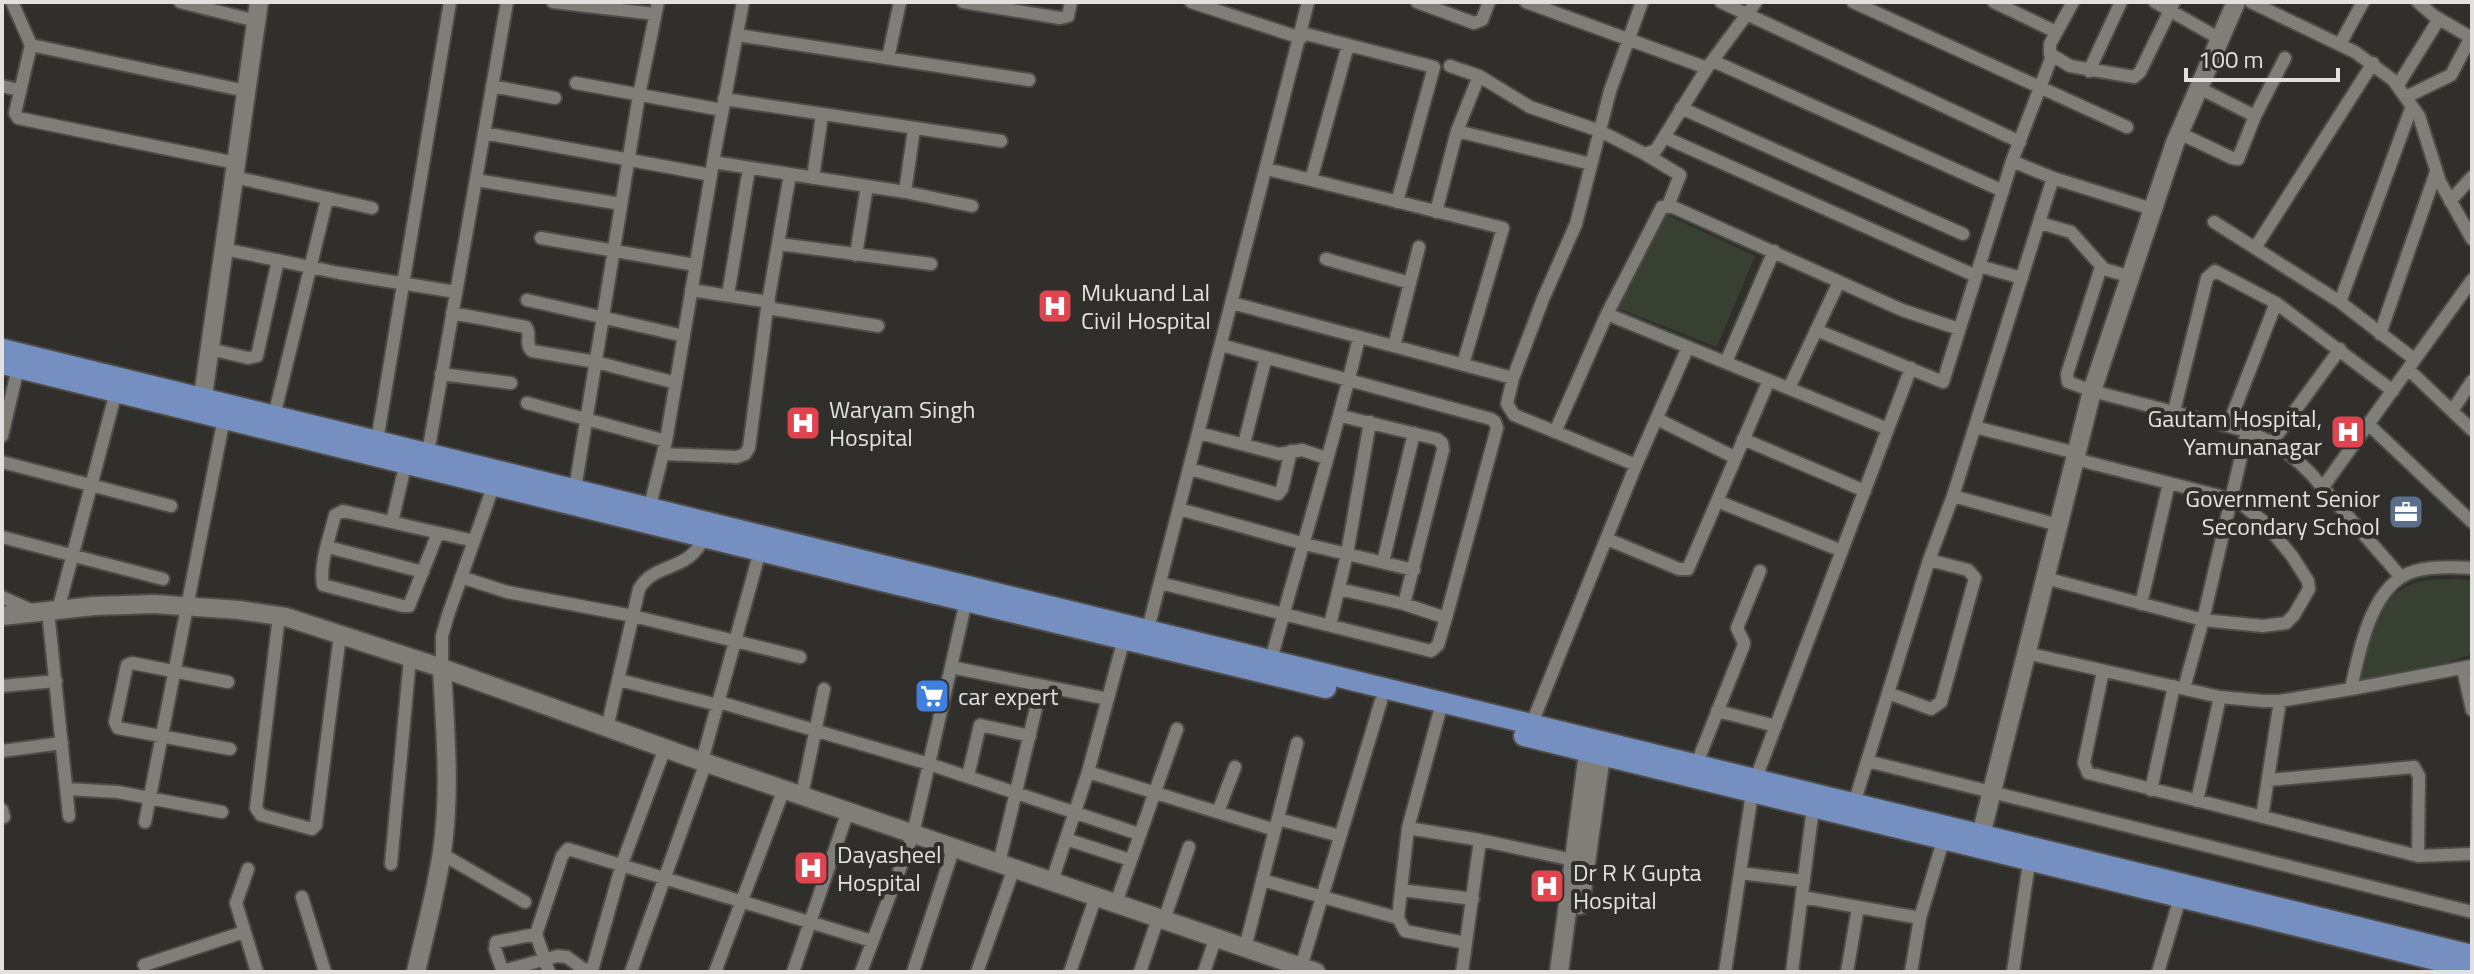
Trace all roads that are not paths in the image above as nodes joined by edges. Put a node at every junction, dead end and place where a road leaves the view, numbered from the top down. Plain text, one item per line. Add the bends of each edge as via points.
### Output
1 (12, 2) edge
2 (180, 2) edge
3 (259, 2) edge
4 (450, 2) edge
5 (507, 2) edge
6 (553, 2) edge
7 (743, 2) edge
8 (900, 2) edge
9 (968, 2) edge
10 (1071, 2) edge
11 (1191, 2) edge
12 (1308, 2) edge
13 (1417, 2) edge
14 (1489, 2) edge
15 (1526, 2) edge
16 (1642, 2) edge
17 (1721, 2) edge
18 (1853, 2) edge
19 (1994, 2) edge
20 (2073, 2) edge
21 (2120, 2) edge
22 (2155, 2) edge
23 (2236, 2) edge
24 (2251, 2) edge
25 (2363, 2) edge
26 (2418, 2) edge
27 (2172, 5) edge
28 (1213, 6) edge
29 (1027, 7) edge
30 (1752, 7) edge
31 (656, 8) edge
32 (2439, 19) junction
33 (256, 21) junction
34 (2056, 32) junction
35 (737, 35) junction
36 (1301, 36) junction
37 (2471, 38) edge
38 (2220, 39) junction
39 (1628, 40) junction
40 (2340, 44) junction
41 (31, 45) junction
42 (1348, 45) junction
43 (2052, 56) junction
44 (888, 58) junction
45 (2285, 58) dead end
46 (2373, 63) junction
47 (1710, 64) junction
48 (1450, 66) dead end
49 (2089, 71) junction
50 (1479, 76) junction
51 (1029, 80) dead end
52 (576, 83) dead end
53 (2398, 85) junction
54 (2, 86) edge
55 (492, 86) junction
56 (2038, 87) junction
57 (2199, 88) junction
58 (19, 90) junction
59 (246, 91) junction
60 (639, 95) junction
61 (555, 98) dead end
62 (2409, 101) junction
63 (723, 104) junction
64 (1681, 108) junction
65 (822, 115) junction
66 (2255, 116) junction
67 (2127, 127) dead end
68 (914, 129) junction
69 (1457, 131) junction
70 (1600, 131) junction
71 (484, 133) junction
72 (2179, 133) junction
73 (1664, 137) junction
74 (1001, 141) dead end
75 (2020, 142) junction
76 (1645, 154) junction
77 (629, 158) junction
78 (2012, 161) junction
79 (1591, 164) junction
80 (712, 168) junction
81 (749, 168) junction
82 (1267, 169) junction
83 (235, 170) junction
84 (2436, 172) junction
85 (790, 174) junction
86 (2472, 177) edge
87 (813, 178) junction
88 (2053, 178) junction
89 (476, 180) junction
90 (1311, 180) junction
91 (867, 186) junction
92 (2003, 191) junction
93 (905, 192) junction
94 (327, 199) junction
95 (2450, 201) junction
96 (1397, 202) junction
97 (621, 204) junction
98 (972, 206) dead end
99 (1668, 206) junction
100 (372, 208) dead end
101 (2152, 209) junction
102 (1436, 212) junction
103 (2214, 222) dead end
104 (2040, 223) junction
105 (1963, 234) dead end
106 (541, 238) dead end
107 (2472, 239) edge
108 (779, 244) junction
109 (1419, 247) dead end
110 (2255, 248) junction
111 (224, 249) junction
112 (613, 251) junction
113 (1774, 251) junction
114 (856, 255) junction
115 (1326, 259) dead end
116 (278, 260) junction
117 (931, 264) dead end
118 (695, 265) junction
119 (310, 267) junction
120 (2101, 267) junction
121 (1978, 271) junction
122 (2128, 276) junction
123 (2022, 278) junction
124 (2472, 280) edge
125 (1839, 282) junction
126 (1410, 283) junction
127 (405, 284) junction
128 (691, 290) junction
129 (456, 292) junction
130 (728, 295) junction
131 (527, 300) dead end
132 (2340, 302) junction
133 (1232, 303) junction
134 (2276, 303) junction
135 (768, 305) junction
136 (452, 313) junction
137 (1607, 314) junction
138 (603, 318) junction
139 (878, 326) dead end
140 (1959, 329) junction
141 (1816, 330) junction
142 (2380, 334) junction
143 (684, 336) junction
144 (1359, 338) junction
145 (1221, 345) junction
146 (1394, 346) junction
147 (1688, 347) junction
148 (2, 349) edge
149 (210, 349) junction
150 (2340, 349) junction
151 (1266, 357) junction
152 (596, 362) junction
153 (1726, 362) junction
154 (1463, 364) junction
155 (2411, 364) junction
156 (10, 366) edge
157 (1911, 368) junction
158 (441, 374) junction
159 (1513, 378) junction
160 (1349, 380) junction
161 (1769, 380) junction
162 (2472, 381) edge
163 (511, 383) dead end
164 (676, 383) junction
165 (1789, 388) junction
166 (2092, 391) junction
167 (2393, 391) junction
168 (116, 392) junction
169 (527, 403) dead end
170 (202, 405) junction
171 (2174, 411) junction
172 (2452, 411) junction
173 (274, 416) junction
174 (1341, 416) junction
175 (224, 418) junction
176 (586, 419) junction
177 (1657, 419) junction
178 (1370, 422) junction
179 (2368, 424) junction
180 (2228, 426) junction
181 (1975, 427) junction
182 (1888, 429) junction
183 (2472, 430) edge
184 (2247, 431) junction
185 (1555, 432) junction
186 (1199, 433) junction
187 (1414, 433) junction
188 (2, 436) edge
189 (1743, 439) junction
190 (377, 441) junction
191 (2272, 442) junction
192 (1244, 444) junction
193 (665, 447) junction
194 (1291, 451) junction
195 (428, 453) junction
196 (2075, 456) junction
197 (1734, 457) junction
198 (1326, 458) junction
199 (2, 462) edge
200 (406, 462) junction
201 (1636, 465) junction
202 (1190, 469) junction
203 (2169, 483) junction
204 (494, 484) junction
205 (91, 485) junction
206 (2323, 487) junction
207 (575, 489) junction
208 (1865, 491) junction
209 (1953, 496) junction
210 (2232, 500) junction
211 (1717, 501) junction
212 (171, 506) dead end
213 (1179, 509) junction
214 (647, 515) junction
215 (392, 522) junction
216 (2472, 522) edge
217 (2058, 525) junction
218 (438, 533) junction
219 (2, 537) edge
220 (704, 537) junction
221 (1607, 539) junction
222 (474, 541) junction
223 (1305, 544) junction
224 (328, 547) junction
225 (760, 551) junction
226 (1842, 551) junction
227 (1347, 554) junction
228 (72, 555) junction
229 (1929, 560) junction
230 (1383, 562) junction
231 (2471, 566) edge
232 (1414, 570) junction
233 (1760, 571) dead end
234 (423, 572) junction
235 (461, 577) junction
236 (2401, 577) junction
237 (2045, 578) junction
238 (163, 579) dead end
239 (1160, 583) junction
240 (1339, 589) junction
241 (2, 597) edge
242 (966, 601) junction
243 (1404, 604) junction
244 (2141, 604) junction
245 (187, 606) junction
246 (47, 611) junction
247 (1283, 615) junction
248 (2, 616) edge
249 (279, 616) junction
250 (633, 616) junction
251 (1446, 618) junction
252 (2203, 620) junction
253 (1330, 625) junction
254 (340, 635) junction
255 (1146, 637) junction
256 (1124, 639) junction
257 (735, 641) junction
258 (2026, 653) junction
259 (800, 657) dead end
260 (410, 658) junction
261 (1271, 660) junction
262 (951, 667) junction
263 (2467, 667) edge
264 (442, 668) junction
265 (2103, 671) junction
266 (174, 672) junction
267 (619, 680) junction
268 (56, 681) junction
269 (228, 682) dead end
270 (2, 686) edge
271 (1041, 687) junction
272 (2179, 687) junction
273 (824, 689) dead end
274 (2351, 689) junction
275 (1888, 693) junction
276 (2220, 697) junction
277 (1108, 699) junction
278 (1381, 701) junction
279 (2280, 701) junction
280 (718, 703) junction
281 (2472, 710) edge
282 (1717, 711) junction
283 (1439, 714) junction
284 (1776, 726) junction
285 (607, 728) junction
286 (1177, 729) dead end
287 (1529, 730) junction
288 (815, 731) junction
289 (162, 736) junction
290 (1030, 736) junction
291 (62, 743) junction
292 (1297, 743) dead end
293 (1595, 747) junction
294 (665, 748) junction
295 (230, 749) dead end
296 (2, 751) edge
297 (1867, 761) junction
298 (704, 762) junction
299 (1697, 763) junction
300 (929, 764) junction
301 (1235, 767) dead end
302 (1088, 772) junction
303 (968, 776) junction
304 (2269, 780) junction
305 (1754, 786) junction
306 (67, 789) junction
307 (2151, 790) junction
308 (793, 792) junction
309 (1016, 792) junction
310 (1153, 792) junction
311 (1992, 793) junction
312 (150, 797) junction
313 (2197, 801) junction
314 (1813, 808) junction
315 (1852, 810) junction
316 (848, 811) junction
317 (1075, 811) junction
318 (222, 812) dead end
319 (1218, 812) junction
320 (69, 816) dead end
321 (2262, 817) junction
322 (145, 822) dead end
323 (1276, 824) junction
324 (1408, 828) junction
325 (913, 834) junction
326 (1139, 834) junction
327 (1340, 836) junction
328 (1066, 839) junction
329 (1480, 840) junction
330 (1943, 841) junction
331 (1980, 842) junction
332 (954, 847) junction
333 (1189, 847) dead end
334 (442, 854) junction
335 (2030, 854) junction
336 (2472, 854) edge
337 (2418, 856) junction
338 (1130, 860) junction
339 (1573, 860) junction
340 (391, 864) dead end
341 (622, 864) junction
342 (1006, 866) junction
343 (248, 869) dead end
344 (1740, 873) junction
345 (664, 877) junction
346 (1262, 880) junction
347 (1052, 881) junction
348 (1804, 881) junction
349 (1401, 890) junction
350 (1096, 896) junction
351 (1321, 896) junction
352 (302, 897) dead end
353 (1802, 897) junction
354 (2180, 898) junction
355 (1473, 899) junction
356 (525, 902) dead end
357 (741, 902) junction
358 (1116, 903) junction
359 (1858, 907) junction
360 (2472, 912) edge
361 (1398, 918) junction
362 (1920, 918) junction
363 (1161, 919) junction
364 (809, 922) junction
365 (244, 932) junction
366 (536, 934) junction
367 (1216, 937) junction
368 (872, 941) junction
369 (1466, 943) junction
370 (1245, 948) junction
371 (2472, 955) edge
372 (144, 965) dead end
373 (546, 966) edge
374 (1297, 968) edge
375 (2472, 969) edge
376 (502, 971) edge
377 (257, 972) edge
378 (325, 972) edge
379 (416, 972) edge
380 (631, 972) edge
381 (715, 972) edge
382 (793, 972) edge
383 (861, 972) edge
384 (913, 972) edge
385 (977, 972) edge
386 (1070, 972) edge
387 (1140, 972) edge
388 (1204, 972) edge
389 (1462, 972) edge
390 (1559, 972) edge
391 (1570, 972) edge
392 (1726, 972) edge
393 (1792, 972) edge
394 (1847, 972) edge
395 (1911, 972) edge
396 (2013, 972) edge
397 (2158, 972) edge

1 - 41 street
2 - 33 street
3 - 33 street
4 - 127 street
5 - 55 street
6 - 31 street
7 - 35 street
8 - 44 street
9 - 29 street
10 - 29 street via 1068,16 1060,18
11 - 28 street
12 - 36 street
13 - 14 street via 1474,23 1482,20
15 - 39 street
16 - 39 street
17 - 30 street
18 - 56 street
19 - 34 street
20 - 34 street
21 - 49 street
22 - 27 street
23 - 38 street
24 - 40 street
25 - 40 street
26 - 32 street
27 - 38 street
27 - 49 street via 2137,75
28 - 36 street
30 - 47 street
30 - 75 street
31 - 60 street
32 - 37 street
32 - 53 street
33 - 59 street
34 - 43 street via 2049,48
35 - 44 street
35 - 63 street
36 - 42 street
36 - 82 street
37 - 62 street via 2451,75
38 - 57 street
39 - 47 street
39 - 70 street
40 - 46 street
41 - 58 street
41 - 59 street
42 - 90 street
42 - 96 street via 1434,67
43 - 49 street
43 - 56 street
44 - 51 street
45 - 66 street
46 - 53 street
46 - 110 street
47 - 64 street
47 - 92 street
48 - 50 street
50 - 69 street
50 - 70 street via 1530,107
52 - 60 street
53 - 62 street
54 - 58 street
55 - 61 street
55 - 71 street
56 - 67 street
56 - 75 street
57 - 66 street
57 - 72 street
58 - 83 street via 18,118
59 - 83 street
60 - 63 street
60 - 77 street
62 - 84 street via 2419,116
62 - 132 street
63 - 65 street
63 - 80 street
64 - 73 street
64 - 105 street
65 - 68 street
65 - 87 street
66 - 72 street via 2235,160
68 - 74 street
68 - 93 street
69 - 79 street
69 - 102 street
70 - 76 street
70 - 79 street
71 - 77 street
71 - 89 street
72 - 101 street
73 - 76 street via 1656,150
73 - 121 street
75 - 78 street
76 - 99 street via 1680,175
77 - 80 street
77 - 97 street
78 - 88 street
78 - 92 street
79 - 159 street via 1576,224
80 - 81 street
80 - 118 street
81 - 85 street
81 - 130 street
82 - 90 street
82 - 133 street
83 - 94 street
83 - 111 street
84 - 95 street
84 - 142 street
85 - 87 street
85 - 108 street
86 - 95 street
87 - 91 street
88 - 101 street
88 - 104 street
89 - 97 street
89 - 129 street
90 - 96 street
91 - 93 street
91 - 114 street
92 - 121 street
93 - 98 street
94 - 100 street
94 - 119 street
95 - 107 street
96 - 102 street
97 - 112 street
99 - 113 street
99 - 137 street via 1659,211
101 - 122 street
102 - 154 street via 1503,228
103 - 110 street
104 - 120 street via 2071,232
104 - 123 street
106 - 112 street
108 - 114 street
108 - 135 street
109 - 126 street
110 - 132 street
111 - 116 street
111 - 149 street
112 - 118 street
112 - 138 street
113 - 125 street
113 - 153 street
114 - 117 street
115 - 126 street
116 - 119 street
116 - 149 street via 257,356
118 - 128 street
119 - 127 street
119 - 173 street
120 - 122 street
120 - 166 street via 2067,374 2068,382
121 - 123 street
121 - 140 street
122 - 166 street
123 - 181 street
124 - 155 street
125 - 140 street
125 - 141 street
126 - 146 street
127 - 129 street
127 - 190 street
128 - 130 street
128 - 143 street
129 - 136 street
130 - 135 street
131 - 138 street
132 - 142 street
133 - 144 street
133 - 145 street
134 - 150 street
134 - 171 street via 2221,272 2211,272
134 - 180 street
135 - 139 street
135 - 193 street via 745,454
136 - 152 street via 526,327 532,351
136 - 158 street
137 - 147 street
137 - 185 street
138 - 143 street
138 - 152 street
140 - 157 street via 1943,382
141 - 157 street
141 - 165 street
142 - 155 street
143 - 164 street
144 - 146 street
144 - 160 street
145 - 151 street
145 - 186 street
146 - 154 street
147 - 153 street
147 - 177 street
148 - 170 main road
149 - 170 street
150 - 167 street
150 - 191 street
151 - 160 street
151 - 192 street
152 - 164 street
152 - 176 street
153 - 161 street
154 - 159 street
155 - 167 street
155 - 172 street
156 - 168 main road
156 - 188 street
157 - 182 street
158 - 163 street
158 - 195 street
159 - 185 street via 1510,412
160 - 174 street
160 - 251 street via 1495,422
161 - 165 street
161 - 189 street
162 - 172 street
164 - 193 street
165 - 182 street
166 - 171 street
166 - 196 street
167 - 179 street
168 - 170 main road
168 - 205 street
169 - 176 street
170 - 173 main road
170 - 175 main road
171 - 180 street
172 - 183 street
173 - 190 main road
174 - 178 street
174 - 198 street
175 - 200 main road
175 - 245 street
176 - 193 street
176 - 207 street
177 - 197 street
177 - 201 street
178 - 187 street
178 - 227 street
179 - 206 street
179 - 216 street
180 - 184 street
181 - 196 street
181 - 209 street
182 - 208 street
184 - 191 street
184 - 210 street
185 - 201 street
186 - 192 street
186 - 202 street
187 - 230 street
187 - 232 street via 1437,439 1443,450
189 - 197 street
189 - 208 street
190 - 195 main road
191 - 206 street
192 - 194 street via 1279,454
193 - 214 street
194 - 198 street
194 - 202 street via 1278,494
195 - 207 main road
196 - 203 street
196 - 217 street
197 - 211 street
198 - 223 street
199 - 205 street
200 - 204 main road
200 - 215 street
201 - 221 street
202 - 213 street
203 - 210 street
203 - 244 street
204 - 214 main road
204 - 222 street
205 - 212 street
205 - 228 street
206 - 236 street
207 - 214 main road
208 - 226 street
209 - 217 street
209 - 229 street
210 - 252 street
210 - 252 street via 2264,522 2304,573 2309,589 2286,623
211 - 221 street via 1688,569
211 - 226 street
213 - 223 street
213 - 239 street
214 - 220 main road
214 - 255 main road
215 - 218 street
215 - 224 street via 339,512
217 - 237 street
218 - 222 street
218 - 234 street
219 - 228 street
220 - 225 main road
220 - 250 street via 697,553 643,582
221 - 287 street
222 - 235 street
223 - 227 street
223 - 247 street
224 - 234 street
224 - 234 street via 321,579 328,588 409,606
225 - 242 main road
225 - 257 street
226 - 284 street
227 - 230 street
227 - 240 street
228 - 238 street
228 - 246 street
229 - 275 street
229 - 275 street via 1968,570 1975,578 1941,702 1931,709
230 - 232 street
231 - 236 street
232 - 243 street
233 - 282 street via 1737,628 1743,647
235 - 250 street via 507,592
235 - 264 street via 442,636
236 - 274 street via 2365,629
237 - 244 street
237 - 258 street
239 - 247 street
239 - 255 street
240 - 243 street
240 - 253 street
241 - 246 street
242 - 256 main road
242 - 262 street
243 - 251 street
244 - 252 street
245 - 246 street
245 - 249 street
245 - 266 street
246 - 248 street
246 - 268 street
247 - 253 street
247 - 261 street
249 - 254 street
249 - 254 street via 256,808 261,815 312,829
250 - 257 street
250 - 267 street
251 - 253 street via 1431,651
252 - 272 street
254 - 260 street
255 - 256 main road
255 - 261 main road
255 - 278 main road
256 - 277 street
257 - 259 street
257 - 280 street
258 - 265 street
258 - 311 street
260 - 264 street
260 - 340 street
261 - 287 main road
262 - 271 street
262 - 300 street
263 - 274 street
263 - 281 street
264 - 285 street
264 - 334 street via 447,774
265 - 272 street
265 - 307 street via 2085,769
266 - 269 street
266 - 289 street
266 - 289 street via 132,663 124,669 116,726
267 - 280 street
267 - 285 street
268 - 270 street
268 - 291 street
271 - 277 street
271 - 290 street
272 - 276 street
272 - 307 street
273 - 288 street
274 - 279 street
275 - 297 street
276 - 279 street
276 - 313 street
277 - 302 street
278 - 283 main road
278 - 327 street
279 - 304 street
280 - 288 street
280 - 298 street
282 - 284 street
282 - 299 street
283 - 287 main road
283 - 324 street
284 - 305 street
285 - 294 street
286 - 310 street
287 - 293 main road
288 - 300 street
288 - 308 street
289 - 295 street
289 - 312 street
290 - 303 street via 980,725
290 - 309 street
291 - 296 street
291 - 306 street
292 - 323 street
293 - 299 main road
293 - 305 main road
293 - 339 street
293 - 391 street
294 - 298 street
294 - 341 street
297 - 311 street
297 - 315 street
298 - 308 street
298 - 345 street
299 - 305 main road
300 - 303 street
300 - 325 street
301 - 319 street
302 - 310 street
302 - 317 street
303 - 309 street
304 - 321 street
304 - 337 street via 2414,767 2419,776
305 - 314 main road
305 - 315 main road
305 - 344 street
306 - 312 street
306 - 320 street
307 - 313 street
308 - 316 street
308 - 357 street
309 - 317 street
309 - 342 street
310 - 319 street
310 - 326 street
311 - 331 street
311 - 360 street
312 - 318 street
312 - 322 street
313 - 321 street
314 - 315 main road
314 - 348 street
315 - 330 main road
315 - 331 main road
316 - 325 street
316 - 364 street
317 - 326 street
317 - 328 street
319 - 323 street
321 - 337 street
323 - 327 street
323 - 346 street
324 - 329 street
324 - 349 street
325 - 332 street
325 - 368 street
326 - 338 street
327 - 351 street
328 - 338 street
328 - 347 street
329 - 339 street
329 - 355 street
330 - 331 main road
330 - 362 street
331 - 335 main road
332 - 342 street
332 - 384 street
333 - 363 street
334 - 356 street
334 - 379 street
335 - 354 main road
335 - 371 main road
335 - 396 street
336 - 337 street
338 - 358 street
339 - 390 street
341 - 345 street
341 - 366 street via 568,849
341 - 373 street via 593,967 586,971 562,956
342 - 347 street
342 - 385 street
343 - 365 street via 236,903
344 - 348 street
344 - 392 street
345 - 357 street
345 - 380 street
346 - 351 street
346 - 370 street
347 - 350 street
348 - 353 street
349 - 355 street
349 - 361 street
350 - 358 street
350 - 386 street
351 - 361 street
351 - 374 street
352 - 378 street
353 - 359 street
353 - 393 street
354 - 375 main road
354 - 397 street
355 - 369 street
357 - 364 street
357 - 381 street
358 - 363 street
359 - 362 street
359 - 394 street
361 - 369 street via 1410,934
362 - 395 street
363 - 367 street
363 - 387 street
364 - 368 street
364 - 382 street
365 - 372 street
365 - 377 street
366 - 373 street
366 - 376 street via 496,942
367 - 370 street
367 - 388 street
368 - 383 street
369 - 389 street
370 - 374 street
373 - 376 street

